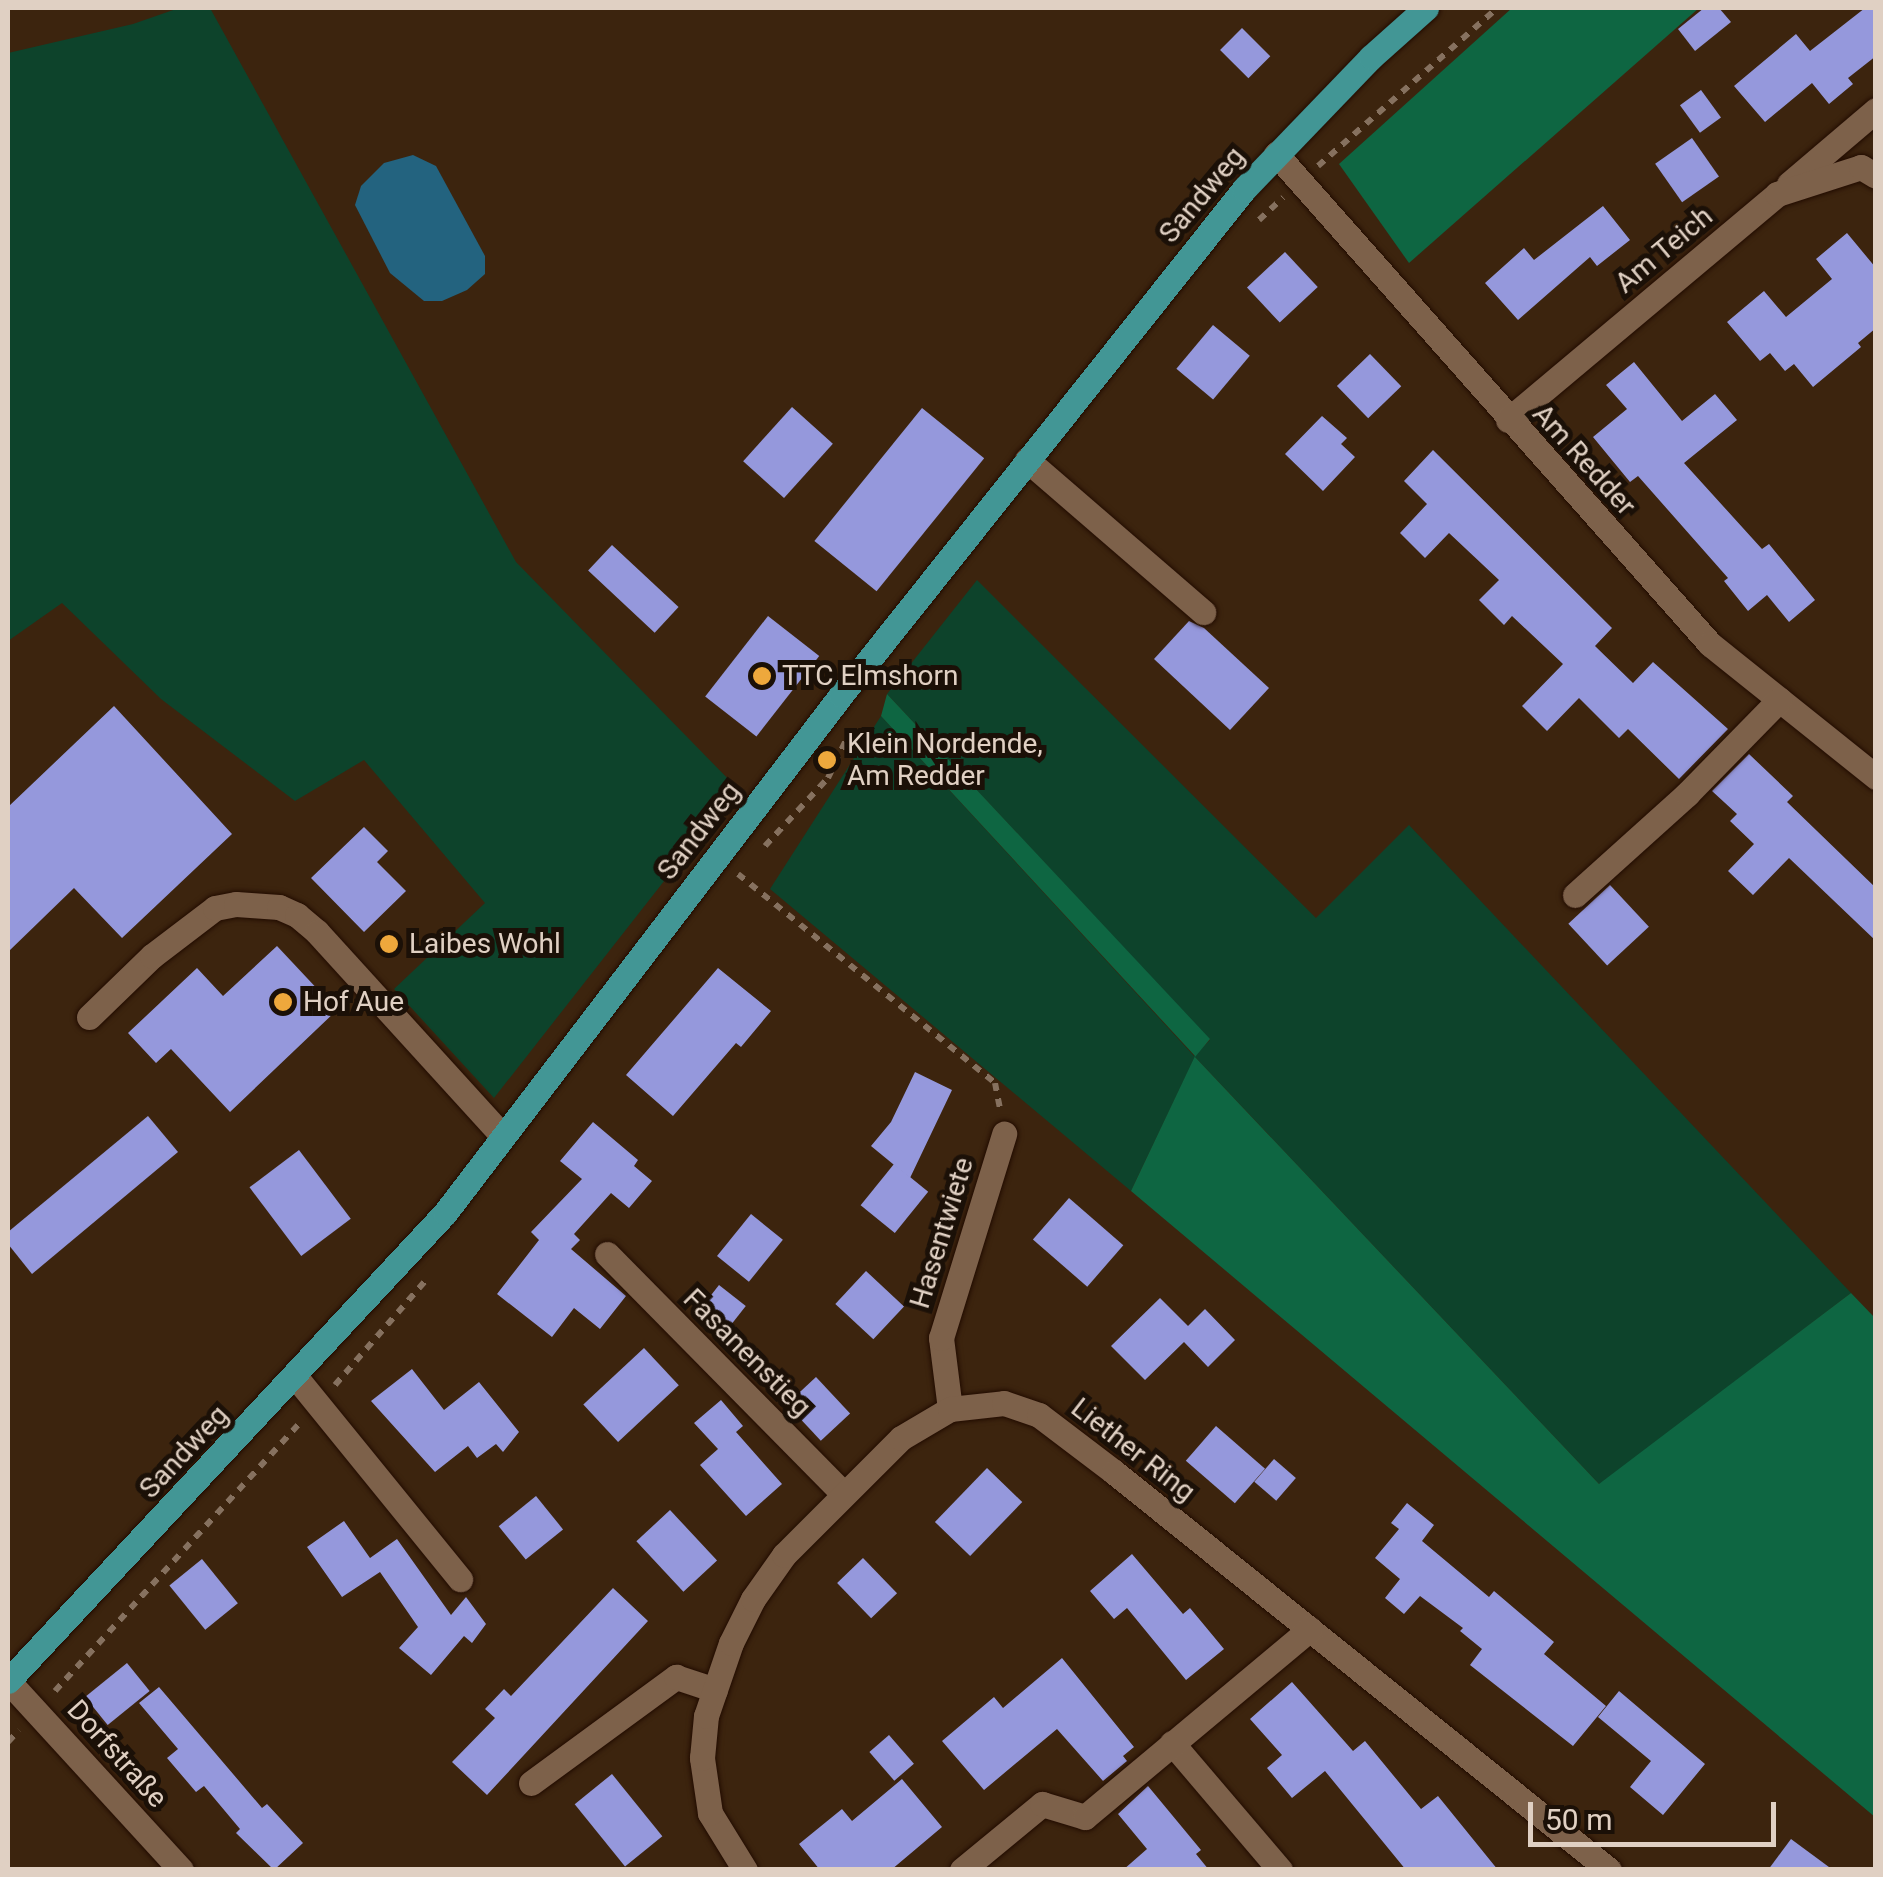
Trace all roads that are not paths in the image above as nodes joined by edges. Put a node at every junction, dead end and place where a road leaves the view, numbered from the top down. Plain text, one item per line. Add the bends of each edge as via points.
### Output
1 (1426, 8) edge
2 (1876, 110) edge
3 (1276, 154) junction
4 (1876, 176) edge
5 (1777, 194) junction
6 (1508, 420) junction
7 (1027, 460) junction
8 (1204, 612) dead end
9 (1779, 700) junction
10 (1876, 778) edge
11 (1575, 895) dead end
12 (89, 1017) dead end
13 (1004, 1134) road end
14 (502, 1136) junction
15 (607, 1254) dead end
16 (295, 1376) junction
17 (950, 1409) junction
18 (844, 1494) junction
19 (460, 1579) dead end
20 (1310, 1629) junction
21 (8, 1681) edge
22 (715, 1690) junction
23 (1172, 1743) junction
24 (532, 1783) dead end
25 (181, 1870) edge
26 (746, 1870) edge
27 (962, 1870) edge
28 (1280, 1870) edge
29 (1609, 1870) edge

1 - 3 main road, Sandweg
2 - 5 street
3 - 6 street, Am Redder
3 - 7 main road, Sandweg
4 - 5 street, Am Teich via 1861,167
5 - 6 street, Am Teich
6 - 9 street, Am Redder via 1710,644
7 - 8 street
7 - 14 main road, Sandweg
9 - 10 street, Am Redder
9 - 11 street
12 - 14 street via 215,908 278,907 317,932
13 - 17 street, Hasentwiete via 941,1338
14 - 16 main road, Sandweg via 445,1212
15 - 18 street, Fasanenstieg
16 - 19 street
16 - 21 main road, Sandweg
17 - 18 street, Liether Ring via 901,1438
17 - 20 street, Liether Ring via 1004,1404 1040,1415
18 - 22 street, Liether Ring via 784,1555 753,1599
20 - 23 street
20 - 29 street, Liether Ring
21 - 25 street, Dorfstraße
22 - 24 street via 676,1677
22 - 26 street, Liether Ring via 702,1758 710,1813
23 - 27 street via 1085,1817 1042,1804
23 - 28 street

